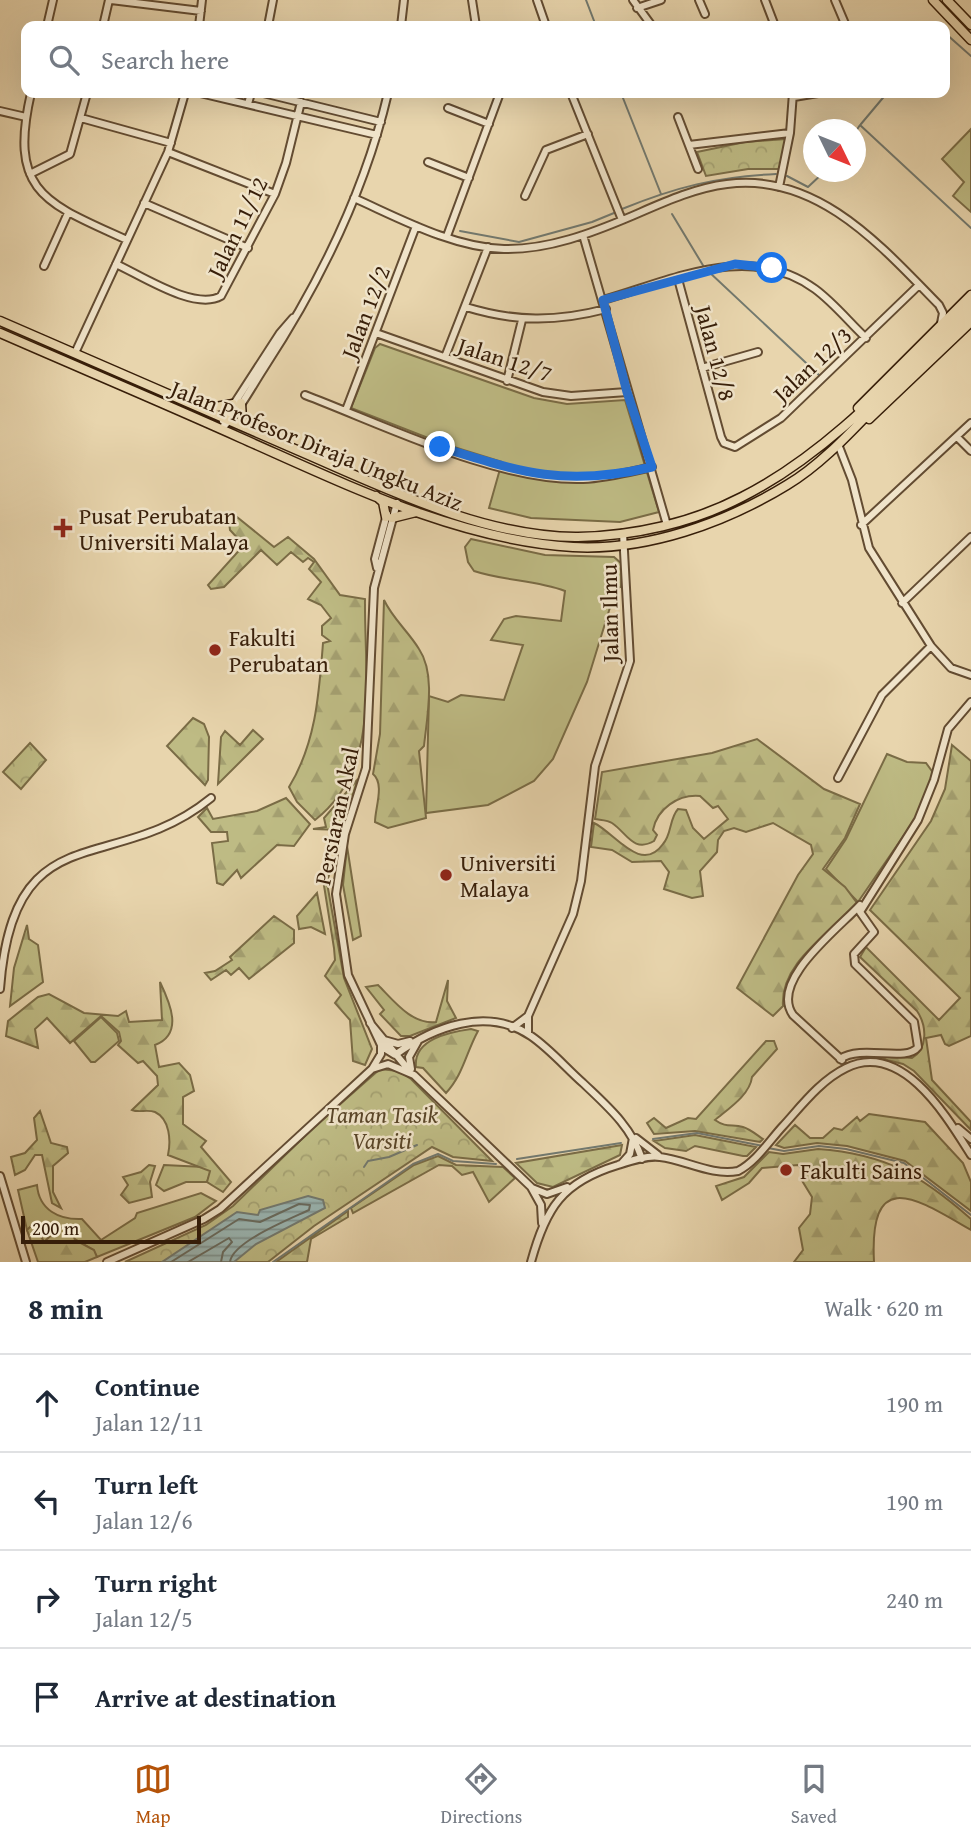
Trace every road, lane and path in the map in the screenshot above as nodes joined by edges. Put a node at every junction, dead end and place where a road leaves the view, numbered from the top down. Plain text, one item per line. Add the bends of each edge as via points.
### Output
1 (53, 0) edge
2 (110, 0) edge
3 (202, 0) edge
4 (273, 0) edge
5 (404, 0) edge
6 (472, 0) edge
7 (537, 0) edge
8 (633, 0) edge
9 (661, 0) edge
10 (699, 0) edge
11 (765, 0) edge
12 (835, 0) edge
13 (933, 0) edge
14 (947, 0) edge
15 (637, 8) junction
16 (201, 10) junction
17 (705, 14) dead end
18 (48, 21) edge
19 (104, 21) edge
20 (199, 21) edge
21 (269, 21) edge
22 (402, 21) edge
23 (475, 21) edge
24 (544, 21) edge
25 (648, 21) edge
26 (773, 21) edge
27 (844, 21) edge
28 (971, 25) edge
29 (971, 40) edge
30 (30, 98) edge
31 (86, 98) edge
32 (184, 98) edge
33 (222, 98) edge
34 (250, 98) edge
35 (284, 98) edge
36 (387, 98) edge
37 (498, 98) edge
38 (574, 98) edge
39 (794, 98) edge
40 (301, 102) junction
41 (248, 104) junction
42 (448, 108) dead end
43 (0, 111) edge
44 (298, 116) junction
45 (26, 117) junction
46 (678, 117) dead end
47 (81, 118) junction
48 (381, 122) junction
49 (489, 124) junction
50 (790, 132) junction
51 (588, 134) junction
52 (377, 135) junction
53 (171, 143) junction
54 (689, 145) junction
55 (168, 152) junction
56 (428, 162) dead end
57 (698, 169) dead end
58 (30, 174) junction
59 (469, 178) junction
60 (779, 187) junction
61 (275, 194) junction
62 (525, 196) dead end
63 (354, 198) junction
64 (145, 203) junction
65 (68, 213) junction
66 (622, 220) junction
67 (416, 226) junction
68 (583, 235) junction
69 (447, 236) junction
70 (127, 240) junction
71 (488, 247) junction
72 (248, 248) junction
73 (117, 264) junction
74 (44, 266) dead end
75 (678, 279) junction
76 (919, 285) junction
77 (971, 295) edge
78 (603, 300) junction
79 (971, 303) edge
80 (939, 305) junction
81 (466, 307) junction
82 (958, 307) junction
83 (606, 309) junction
84 (971, 313) edge
85 (522, 320) junction
86 (0, 321) edge
87 (971, 322) edge
88 (940, 325) junction
89 (376, 332) junction
90 (0, 333) edge
91 (866, 338) junction
92 (758, 352) dead end
93 (75, 354) junction
94 (445, 358) junction
95 (702, 368) junction
96 (904, 374) junction
97 (507, 381) junction
98 (627, 392) junction
99 (305, 395) dead end
100 (237, 404) junction
101 (201, 409) junction
102 (345, 410) junction
103 (850, 419) junction
104 (226, 420) junction
105 (971, 423) edge
106 (858, 426) junction
107 (221, 429) junction
108 (253, 432) junction
109 (721, 437) joint
110 (957, 437) junction
111 (838, 444) junction
112 (971, 451) edge
113 (652, 467) junction
114 (369, 482) junction
115 (371, 493) junction
116 (394, 501) junction
117 (443, 509) junction
118 (422, 512) junction
119 (389, 518) junction
120 (667, 525) junction
121 (861, 525) junction
122 (623, 533) junction
123 (971, 537) edge
124 (624, 544) junction
125 (902, 603) junction
126 (931, 646) junction
127 (967, 675) edge
128 (971, 682) edge
129 (971, 702) edge
130 (838, 778) dead end
131 (211, 798) dead end
132 (864, 902) junction
133 (865, 921) junction
134 (846, 922) junction
135 (0, 989) edge
136 (528, 1016) junction
137 (512, 1028) junction
138 (528, 1034) junction
139 (422, 1037) junction
140 (382, 1042) junction
141 (395, 1055) junction
142 (840, 1059) junction
143 (848, 1066) junction
144 (372, 1069) junction
145 (414, 1075) junction
146 (949, 1120) junction
147 (634, 1137) junction
148 (971, 1139) edge
149 (970, 1153) edge
150 (663, 1157) junction
151 (642, 1158) junction
152 (620, 1164) junction
153 (0, 1176) edge
154 (575, 1182) junction
155 (531, 1188) junction
156 (542, 1225) junction
157 (532, 1259) edge
158 (26, 1262) edge
159 (107, 1262) edge

1 - 18 street
2 - 16 street
2 - 19 street
3 - 16 street
4 - 21 street
5 - 22 street
6 - 23 street
7 - 24 street
8 - 15 street
9 - 15 street
10 - 17 street
11 - 26 street
12 - 27 street
13 - 29 main road
14 - 28 main road
15 - 25 street
16 - 20 street
30 - 45 street
31 - 47 street
32 - 53 street
33 - 41 street
34 - 41 street
35 - 40 street
36 - 48 street
37 - 49 street
38 - 51 street
39 - 50 street
40 - 44 street, Jalan 11/12
40 - 48 street
41 - 44 street
42 - 49 street
43 - 45 street
44 - 52 street
44 - 61 street, Jalan 11/12
45 - 58 street via 22,147
46 - 54 street
47 - 53 street
47 - 58 street via 70,154
48 - 52 street
49 - 59 street
50 - 54 street
50 - 60 street
51 - 62 street via 546,150
51 - 66 street
52 - 63 street
53 - 55 street
54 - 57 street
55 - 61 street
55 - 64 street
56 - 59 street
58 - 65 street via 48,199
59 - 69 street
60 - 66 street via 729,184 706,188
60 - 76 street via 795,190 853,222
61 - 72 street, Jalan 11/12
63 - 67 street
63 - 100 street via 324,266
64 - 70 street
64 - 72 street
65 - 70 street
65 - 74 street
66 - 68 street
67 - 69 street
67 - 89 street, Jalan 12/2
68 - 71 street via 524,248
68 - 78 street
69 - 71 street
70 - 73 street
71 - 81 street
72 - 73 street, Jalan 11/12 via 224,293 204,301
73 - 93 street
75 - 78 street
75 - 91 street via 749,264 786,273 814,288
75 - 95 street, Jalan 12/8
76 - 80 street
76 - 91 street, Jalan 12/3
77 - 82 main road
78 - 83 street
79 - 96 main road, Jalan Profesor Diraja Ungku Aziz
80 - 82 street
80 - 88 street via 943,313
81 - 85 street
81 - 94 street
82 - 88 main road
83 - 85 street via 561,319
83 - 98 street
84 - 96 main road, Jalan Profesor Diraja Ungku Aziz
85 - 97 street
86 - 93 main road, Jalan Profesor Diraja Ungku Aziz
87 - 106 main road via 877,414
88 - 103 main road
89 - 94 street, Jalan 12/7
89 - 102 street, Jalan 12/2
90 - 107 main road, Jalan Profesor Diraja Ungku Aziz
91 - 109 street, Jalan 12/3 via 764,431 735,447
92 - 95 street
93 - 101 main road, Jalan Profesor Diraja Ungku Aziz
94 - 97 street, Jalan 12/7
95 - 109 street, Jalan 12/8
96 - 103 main road, Jalan Profesor Diraja Ungku Aziz
96 - 106 main road, Jalan Profesor Diraja Ungku Aziz
97 - 98 street, Jalan 12/7 via 571,396
98 - 113 street
99 - 102 street
100 - 101 main road
100 - 104 street
100 - 108 main road
101 - 104 main road, Jalan Profesor Diraja Ungku Aziz
102 - 113 street via 440,447 547,476 581,479
103 - 120 main road, Jalan Profesor Diraja Ungku Aziz via 773,480 731,502
104 - 107 street
104 - 108 main road, Jalan Profesor Diraja Ungku Aziz
105 - 110 street
106 - 111 main road, Jalan Profesor Diraja Ungku Aziz
107 - 115 main road, Jalan Profesor Diraja Ungku Aziz
108 - 114 main road, Jalan Profesor Diraja Ungku Aziz
110 - 112 street
110 - 121 street
111 - 121 street via 852,480
111 - 124 main road, Jalan Profesor Diraja Ungku Aziz via 789,484 718,521
113 - 120 street
114 - 116 main road
114 - 117 main road, Jalan Profesor Diraja Ungku Aziz
115 - 116 main road, Jalan Profesor Diraja Ungku Aziz
115 - 119 main road via 383,502
116 - 117 main road
116 - 118 main road, Jalan Profesor Diraja Ungku Aziz
116 - 119 street, Persiaran Akal
117 - 122 main road, Jalan Profesor Diraja Ungku Aziz via 536,532 576,537
118 - 119 main road
118 - 124 main road, Jalan Profesor Diraja Ungku Aziz via 538,544
119 - 140 street, Persiaran Akal via 375,559 366,768 345,834 336,894 348,975
120 - 122 main road, Jalan Profesor Diraja Ungku Aziz
121 - 125 street via 869,548
122 - 124 street, Jalan Ilmu
123 - 125 street
124 - 136 street, Jalan Ilmu via 630,661 594,772 573,914
125 - 126 street
126 - 127 street via 951,668
126 - 130 street via 882,695
127 - 128 street
129 - 132 street via 950,725 918,820
131 - 135 street via 180,820 73,856 43,873 15,912 4,950
132 - 133 street via 860,912
132 - 134 street
133 - 134 street
133 - 142 street via 874,932 854,954 855,964 911,1019 919,1042 910,1053 863,1051
134 - 142 street via 794,973 787,993 793,1015
136 - 137 street
136 - 138 street
137 - 138 street
137 - 139 street via 470,1022
138 - 147 street
139 - 140 street via 398,1044
139 - 141 street
139 - 145 street via 409,1057
140 - 141 street, Persiaran Akal
140 - 144 street
141 - 145 street, Persiaran Akal
142 - 143 street
143 - 146 street via 878,1064 903,1073
143 - 150 street via 820,1087 746,1167 734,1172 711,1170
144 - 145 street via 388,1064
144 - 159 street via 220,1209
145 - 155 street, Persiaran Akal
146 - 148 street
146 - 149 street
147 - 150 street
147 - 151 street
147 - 152 street via 630,1154
150 - 151 street
151 - 152 street
152 - 154 street
153 - 158 street
154 - 155 street via 553,1193
154 - 156 street
155 - 156 street via 541,1205
156 - 157 street

